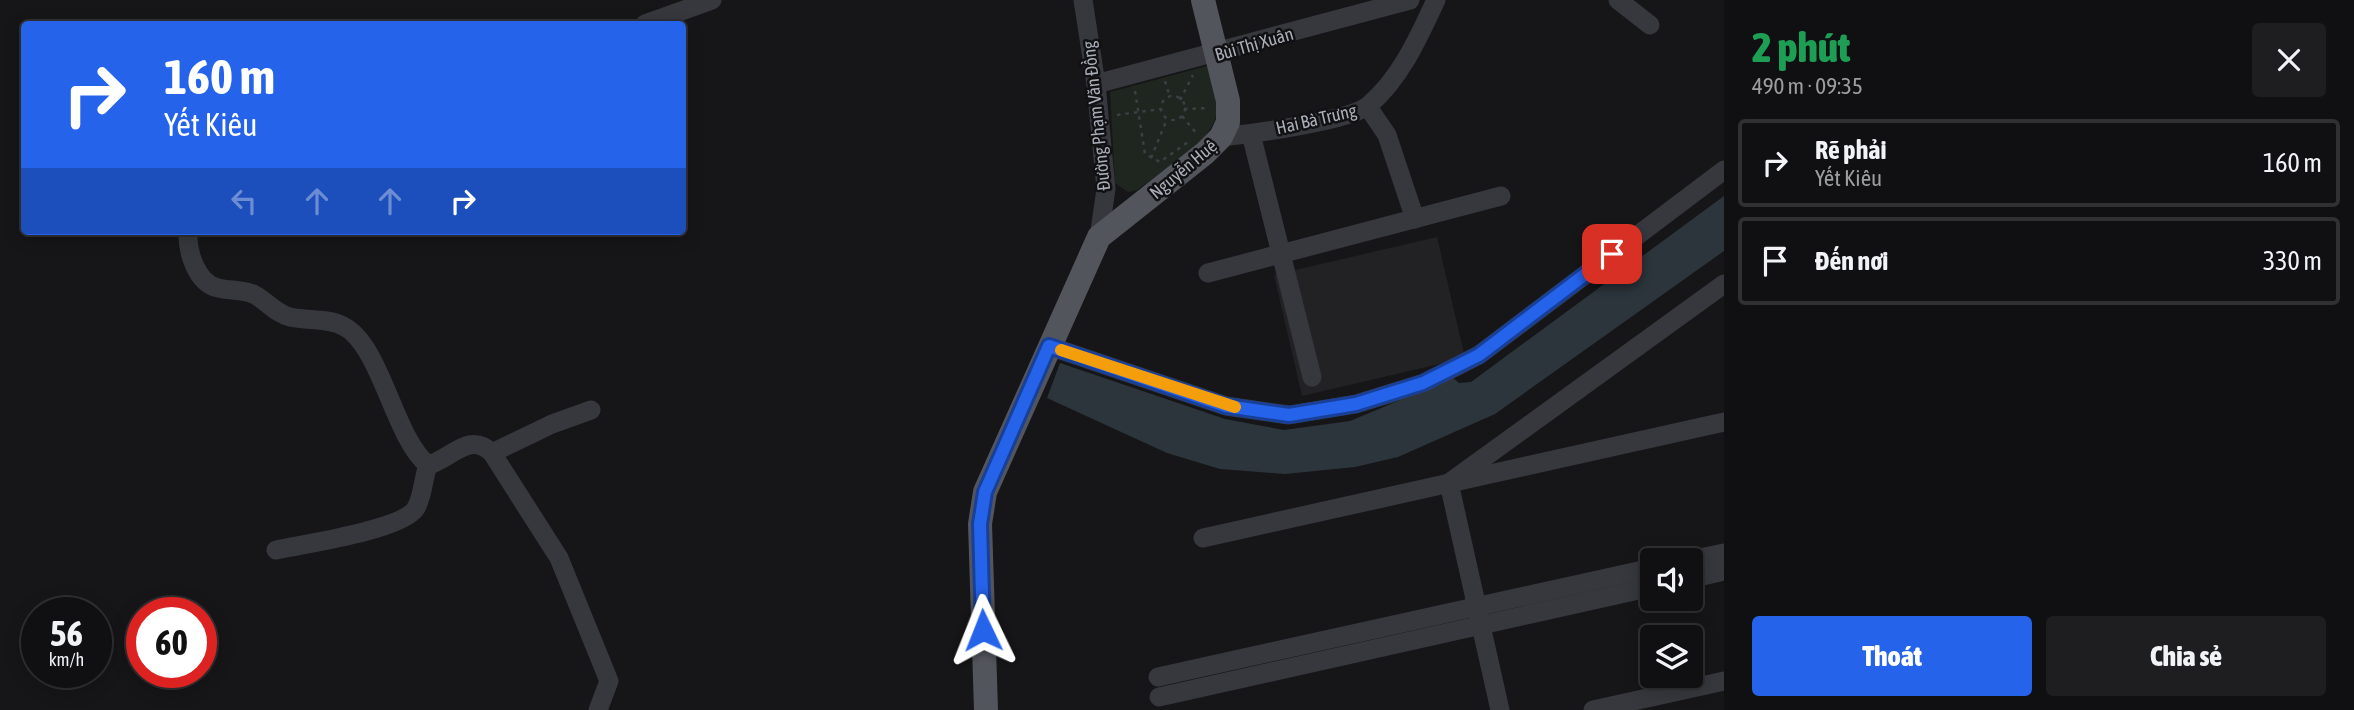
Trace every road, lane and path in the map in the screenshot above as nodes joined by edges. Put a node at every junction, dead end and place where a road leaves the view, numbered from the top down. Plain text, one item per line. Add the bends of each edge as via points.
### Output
1 (712, 0) edge
2 (1083, 0) edge
3 (1203, 0) edge
4 (1410, 0) edge
5 (1436, 0) edge
6 (1618, 0) edge
7 (653, 21) edge
8 (1650, 25) dead end
9 (1218, 54) junction
10 (1194, 74) dead end
11 (1166, 81) dead end
12 (1097, 84) junction
13 (1135, 91) dead end
14 (1170, 97) junction
15 (1180, 100) junction
16 (1368, 107) junction
17 (1161, 109) junction
18 (1184, 109) junction
19 (1137, 112) junction
20 (1117, 115) dead end
21 (1210, 115) dead end
22 (1182, 116) junction
23 (1167, 119) junction
24 (1207, 133) junction
25 (1251, 134) junction
26 (1151, 158) junction
27 (1724, 170) edge
28 (1501, 196) dead end
29 (1415, 219) junction
30 (189, 235) edge
31 (1099, 237) junction
32 (1281, 254) junction
33 (1208, 273) dead end
34 (1724, 284) edge
35 (1049, 346) junction
36 (1312, 377) dead end
37 (591, 410) dead end
38 (1724, 422) edge
39 (492, 453) junction
40 (428, 466) junction
41 (1449, 483) junction
42 (1203, 538) dead end
43 (276, 550) dead end
44 (1724, 552) edge
45 (1703, 557) edge
46 (1640, 571) edge
47 (1724, 571) edge
48 (1703, 576) edge
49 (1640, 589) edge
50 (1479, 616) junction
51 (1724, 681) edge
52 (1158, 687) dead end
53 (598, 710) edge
54 (986, 710) edge
55 (1500, 710) edge
56 (1592, 710) edge

1 - 7 street
2 - 12 street, Đường Phạm Văn Đồng
3 - 9 main road, Nguyễn Huệ
4 - 9 street, Bùi Thị Xuân
5 - 16 street, Hai Bà Trưng via 1410,54
6 - 8 street
9 - 12 street, Bùi Thị Xuân
9 - 24 main road, Nguyễn Huệ via 1228,122
10 - 15 path
11 - 14 path
12 - 31 street, Đường Phạm Văn Đồng via 1106,189
13 - 19 path
14 - 15 path
14 - 17 path
15 - 18 path
16 - 25 street, Hai Bà Trưng
16 - 29 street via 1387,135
17 - 19 path
17 - 23 path
18 - 21 path via 1213,108
18 - 22 path
19 - 20 path
19 - 26 path via 1142,148
22 - 23 path
22 - 24 path
23 - 26 path
24 - 25 street, Hai Bà Trưng
24 - 26 path via 1160,162
24 - 31 main road, Nguyễn Huệ
25 - 32 street
27 - 35 street via 1479,355 1423,383 1356,404 1289,415 1226,406
28 - 29 street
29 - 32 street
30 - 40 street via 196,269 205,282 254,294 278,313 337,324 354,334 379,373 411,446
31 - 35 main road, Đường Phạm Văn Đồng
32 - 33 street
32 - 36 street
34 - 41 street
35 - 54 main road, Đường Phạm Văn Đồng via 985,492 980,524
37 - 39 street
38 - 41 street
39 - 40 street via 478,445 458,447
39 - 53 street via 559,558 580,605 609,681
40 - 43 street via 418,506 411,515 375,529
41 - 42 street
41 - 50 street
44 - 45 street
46 - 50 street
47 - 48 street
49 - 50 street
50 - 52 street
50 - 55 street
51 - 56 street

